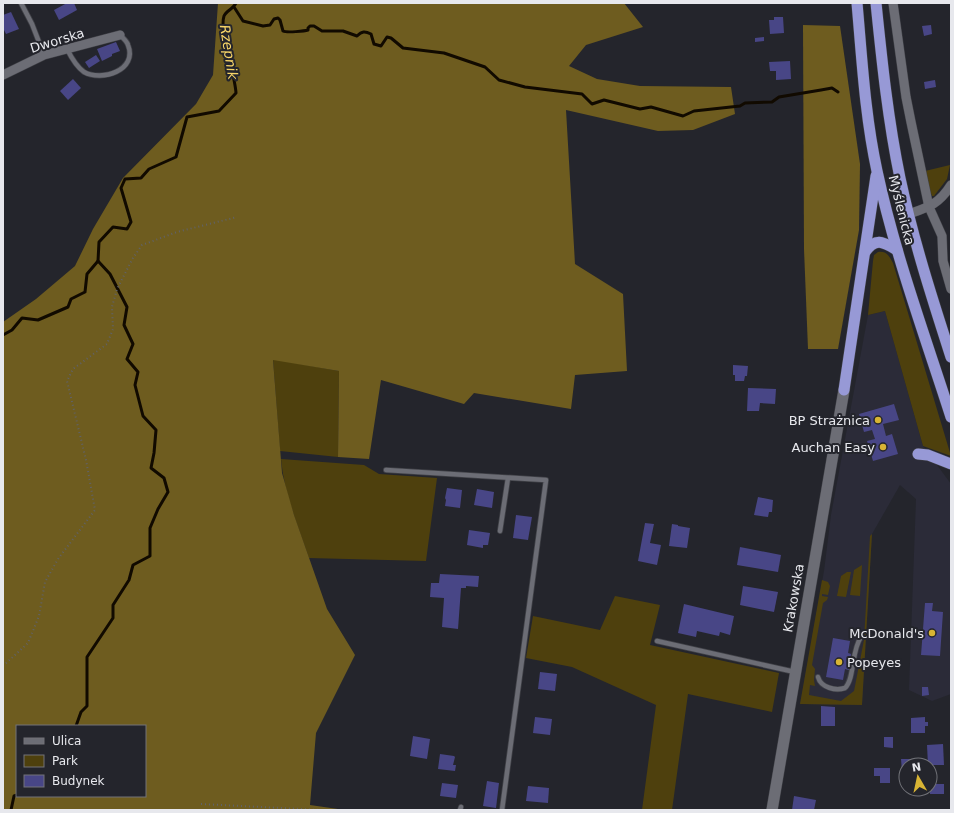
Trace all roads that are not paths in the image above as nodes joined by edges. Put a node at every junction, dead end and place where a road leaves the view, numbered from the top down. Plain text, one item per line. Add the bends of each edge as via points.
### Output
1 (21, 3) edge
2 (857, 3) edge
3 (876, 3) edge
4 (893, 3) edge
5 (120, 35) joint
6 (67, 50) junction
7 (44, 55) junction
8 (3, 75) edge
9 (877, 169) junction
10 (951, 185) edge
11 (930, 207) junction
12 (908, 214) junction
13 (897, 250) junction
14 (865, 252) junction
15 (951, 289) edge
16 (951, 357) edge
17 (844, 390) joint
18 (951, 417) edge
19 (918, 454) dead end
20 (951, 464) edge
21 (386, 470) dead end
22 (508, 478) junction
23 (500, 531) dead end
24 (861, 637) dead end
25 (657, 641) dead end
26 (795, 672) junction
27 (818, 678) dead end
28 (502, 810) edge
29 (772, 810) edge

1 - 7 lane
2 - 9 highway, Myślenicka via 867,106
3 - 12 highway, Myślenicka via 887,104
4 - 11 street via 906,97
5 - 6 street, Dworska
5 - 6 lane via 128,44 128,63 122,69 108,74 95,76 84,71
6 - 7 street, Dworska
7 - 8 street, Dworska
9 - 13 highway, Myślenicka
9 - 14 highway
10 - 11 street
11 - 12 street
11 - 15 street via 940,230 943,261
12 - 16 highway, Myślenicka
13 - 14 highway via 876,242
13 - 18 highway, Myślenicka
14 - 17 highway
17 - 26 street, Krakowska
19 - 20 highway
21 - 22 lane
22 - 23 lane
22 - 28 lane via 546,480
24 - 27 lane via 856,646 846,688 824,686
25 - 26 lane
26 - 29 street, Krakowska

